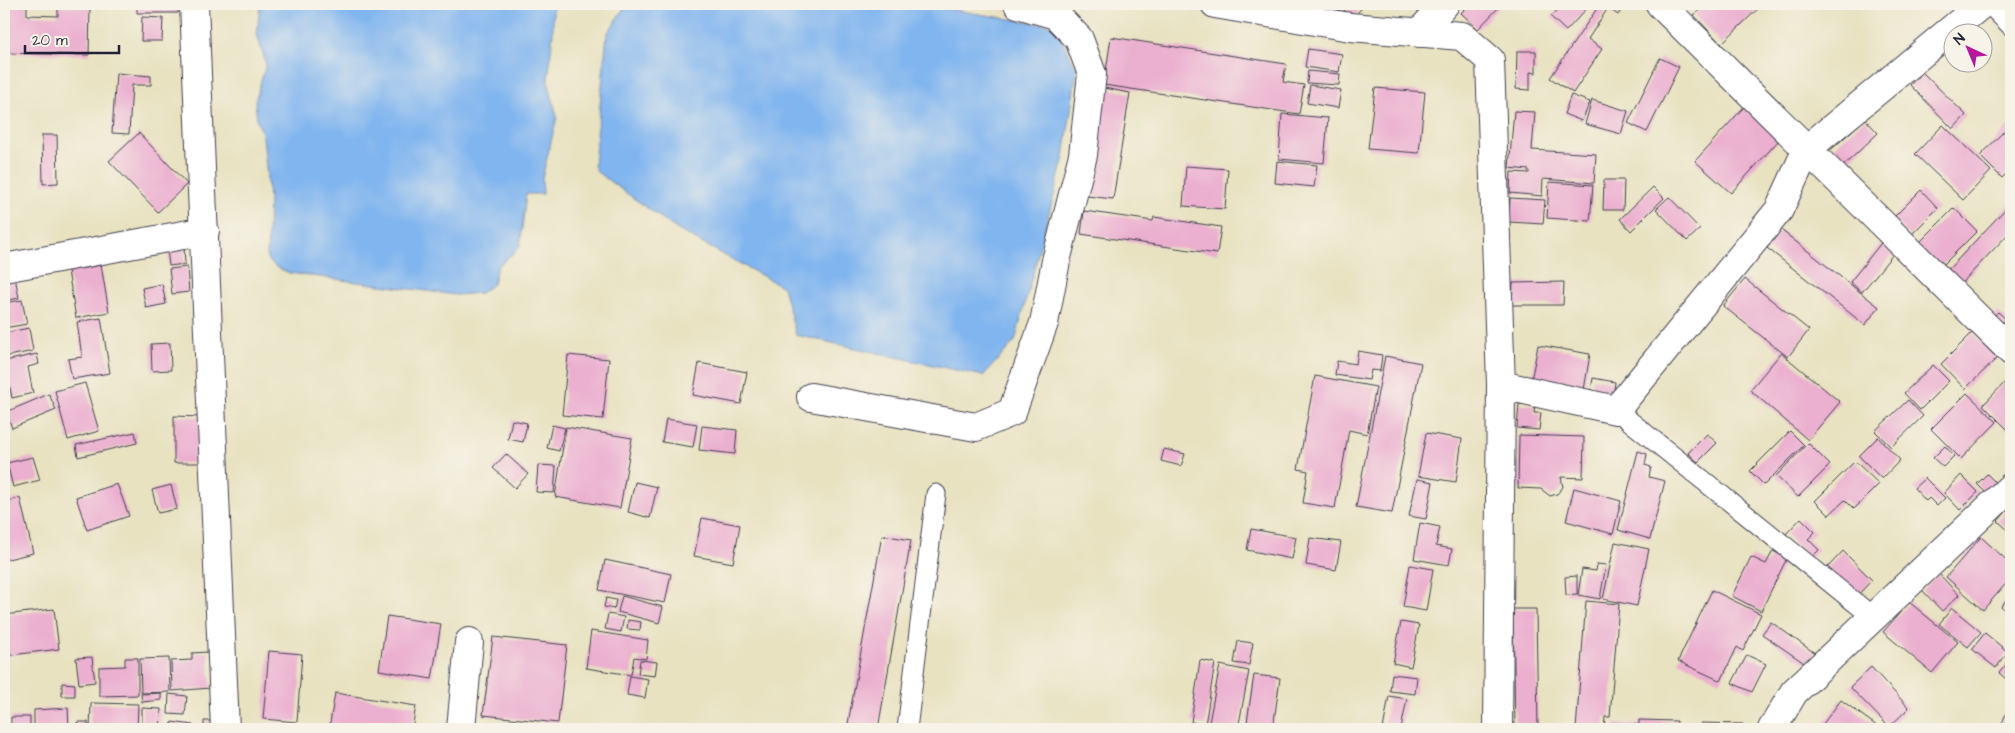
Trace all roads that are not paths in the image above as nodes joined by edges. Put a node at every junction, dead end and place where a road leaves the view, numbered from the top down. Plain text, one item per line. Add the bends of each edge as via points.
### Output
1 (194, 4) edge
2 (1018, 4) edge
3 (1215, 4) edge
4 (1444, 4) edge
5 (1660, 4) edge
6 (1982, 4) edge
7 (1989, 4) edge
8 (2011, 26) edge
9 (1419, 32) junction
10 (1808, 149) junction
11 (204, 231) junction
12 (4, 268) edge
13 (2011, 351) edge
14 (1501, 385) junction
15 (811, 397) dead end
16 (1616, 410) junction
17 (2011, 487) edge
18 (936, 494) dead end
19 (1873, 617) junction
20 (469, 642) dead end
21 (1781, 724) edge
22 (225, 729) edge
23 (461, 729) edge
24 (907, 729) edge
25 (1498, 729) edge

1 - 11 street
2 - 15 street via 1056,15 1079,39 1092,74 1083,155 1044,323 1012,412 976,426
3 - 9 street via 1350,27
4 - 9 street
5 - 10 street
6 - 10 street
7 - 8 lane
9 - 14 street via 1462,36 1490,60
10 - 13 street
10 - 16 street via 1779,210
11 - 12 street
11 - 22 street
14 - 16 street
14 - 25 street
16 - 19 lane
17 - 19 street
18 - 24 lane
19 - 21 street via 1794,692
20 - 23 street

